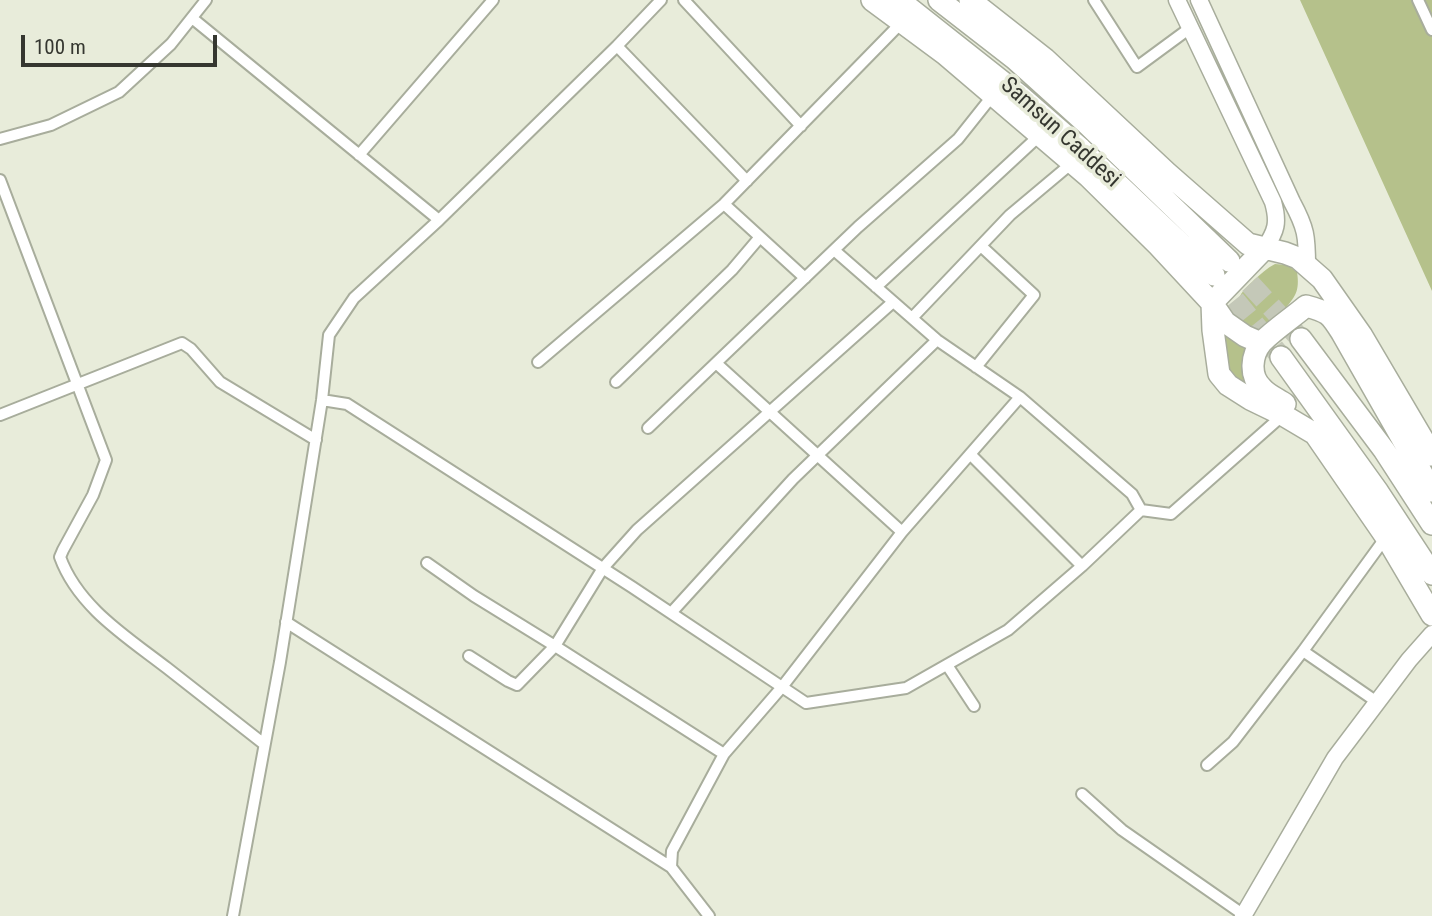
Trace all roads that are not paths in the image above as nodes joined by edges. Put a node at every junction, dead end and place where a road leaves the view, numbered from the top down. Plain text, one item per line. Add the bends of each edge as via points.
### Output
1 (206, 0) edge
2 (493, 0) edge
3 (661, 0) edge
4 (684, 0) edge
5 (872, 0) edge
6 (899, 0) edge
7 (939, 0) edge
8 (970, 0) edge
9 (1094, 0) edge
10 (1177, 0) edge
11 (1199, 0) edge
12 (1418, 0) edge
13 (192, 18) junction
14 (902, 22) junction
15 (1190, 28) junction
16 (1432, 30) edge
17 (618, 46) junction
18 (993, 95) junction
19 (801, 126) junction
20 (1040, 135) junction
21 (0, 139) edge
22 (359, 155) junction
23 (1072, 163) junction
24 (0, 180) edge
25 (747, 181) junction
26 (724, 204) junction
27 (439, 220) junction
28 (760, 237) junction
29 (981, 246) junction
30 (1265, 248) junction
31 (834, 250) junction
32 (1307, 266) junction
33 (805, 278) junction
34 (876, 287) junction
35 (893, 302) junction
36 (1212, 303) junction
37 (1306, 306) junction
38 (912, 318) junction
39 (1301, 339) tunnel mouth
40 (937, 340) junction
41 (1261, 343) junction
42 (1280, 357) tunnel mouth
43 (538, 362) dead end
44 (716, 363) junction
45 (976, 367) junction
46 (616, 382) dead end
47 (79, 385) junction
48 (1020, 397) junction
49 (322, 400) junction
50 (770, 412) junction
51 (0, 415) edge
52 (1283, 415) junction
53 (648, 428) dead end
54 (316, 440) junction
55 (818, 454) junction
56 (971, 455) junction
57 (1432, 455) edge
58 (1432, 491) edge
59 (1141, 510) junction
60 (1432, 524) edge
61 (902, 532) junction
62 (1386, 537) junction
63 (426, 563) dead end
64 (1082, 566) junction
65 (603, 568) junction
66 (1432, 574) edge
67 (671, 613) junction
68 (1432, 615) edge
69 (286, 622) junction
70 (1432, 634) edge
71 (555, 646) junction
72 (1303, 651) junction
73 (469, 656) dead end
74 (947, 665) junction
75 (782, 687) junction
76 (1377, 702) junction
77 (974, 706) dead end
78 (264, 744) junction
79 (724, 754) junction
80 (1207, 765) dead end
81 (1082, 794) dead end
82 (671, 867) junction
83 (233, 916) edge
84 (709, 916) edge
85 (1243, 916) edge

1 - 13 street
2 - 22 street
3 - 17 street
4 - 19 street
5 - 14 highway
6 - 7 highway, Samsun Caddesi via 1019,94 1222,268 1087,124
8 - 30 highway via 1045,59 1248,244
9 - 15 street via 1136,66
10 - 15 main road
11 - 32 main road via 1303,222
12 - 16 street
13 - 21 street via 119,92 51,125
13 - 22 street
14 - 18 highway
14 - 19 street
15 - 30 main road via 1273,202 1276,225
17 - 25 street
17 - 27 street
18 - 20 highway
18 - 31 street via 958,139
19 - 25 street
20 - 23 highway
20 - 34 street
22 - 27 street
23 - 29 street
23 - 36 highway
24 - 47 street
25 - 26 street
26 - 28 street
26 - 43 street
27 - 49 street via 354,298 329,335
28 - 33 street
28 - 46 street via 732,271
29 - 38 street
29 - 45 street via 1034,295
30 - 32 highway via 1298,258
30 - 36 highway
31 - 33 street
31 - 34 street
32 - 37 highway
32 - 57 highway via 1322,279 1362,336
33 - 44 street
34 - 35 street
35 - 38 street
35 - 50 street
36 - 41 highway via 1225,322
36 - 52 highway via 1219,374 1228,385
37 - 41 highway
37 - 58 highway via 1330,315
38 - 40 street
39 - 60 highway via 1384,450
40 - 45 street
40 - 55 street
41 - 52 highway via 1252,372 1262,389 1290,407
42 - 66 highway
44 - 50 street
44 - 53 street
45 - 48 street
47 - 51 street
47 - 54 street via 182,343 220,382
47 - 78 street via 106,460 60,557 65,569 103,618
48 - 56 street
48 - 59 street via 1132,494
49 - 54 street
49 - 65 street via 347,404
50 - 55 street
50 - 65 street via 637,530
52 - 59 street via 1171,514
52 - 62 highway via 1315,434
54 - 69 street
55 - 61 street
55 - 67 street
56 - 61 street
56 - 64 street
59 - 64 street
61 - 75 street
62 - 68 highway
62 - 72 street
63 - 71 street
64 - 74 street via 1008,631
65 - 67 street
65 - 71 street
67 - 75 street
69 - 78 street
69 - 82 street
70 - 76 main road
71 - 73 street via 517,685
71 - 79 street
72 - 76 street
72 - 80 street via 1233,742
74 - 75 street via 906,688 806,703
74 - 77 street
75 - 79 street
76 - 85 main road via 1335,758
78 - 83 street
79 - 82 street via 672,851
81 - 85 street via 1122,831
82 - 84 street

